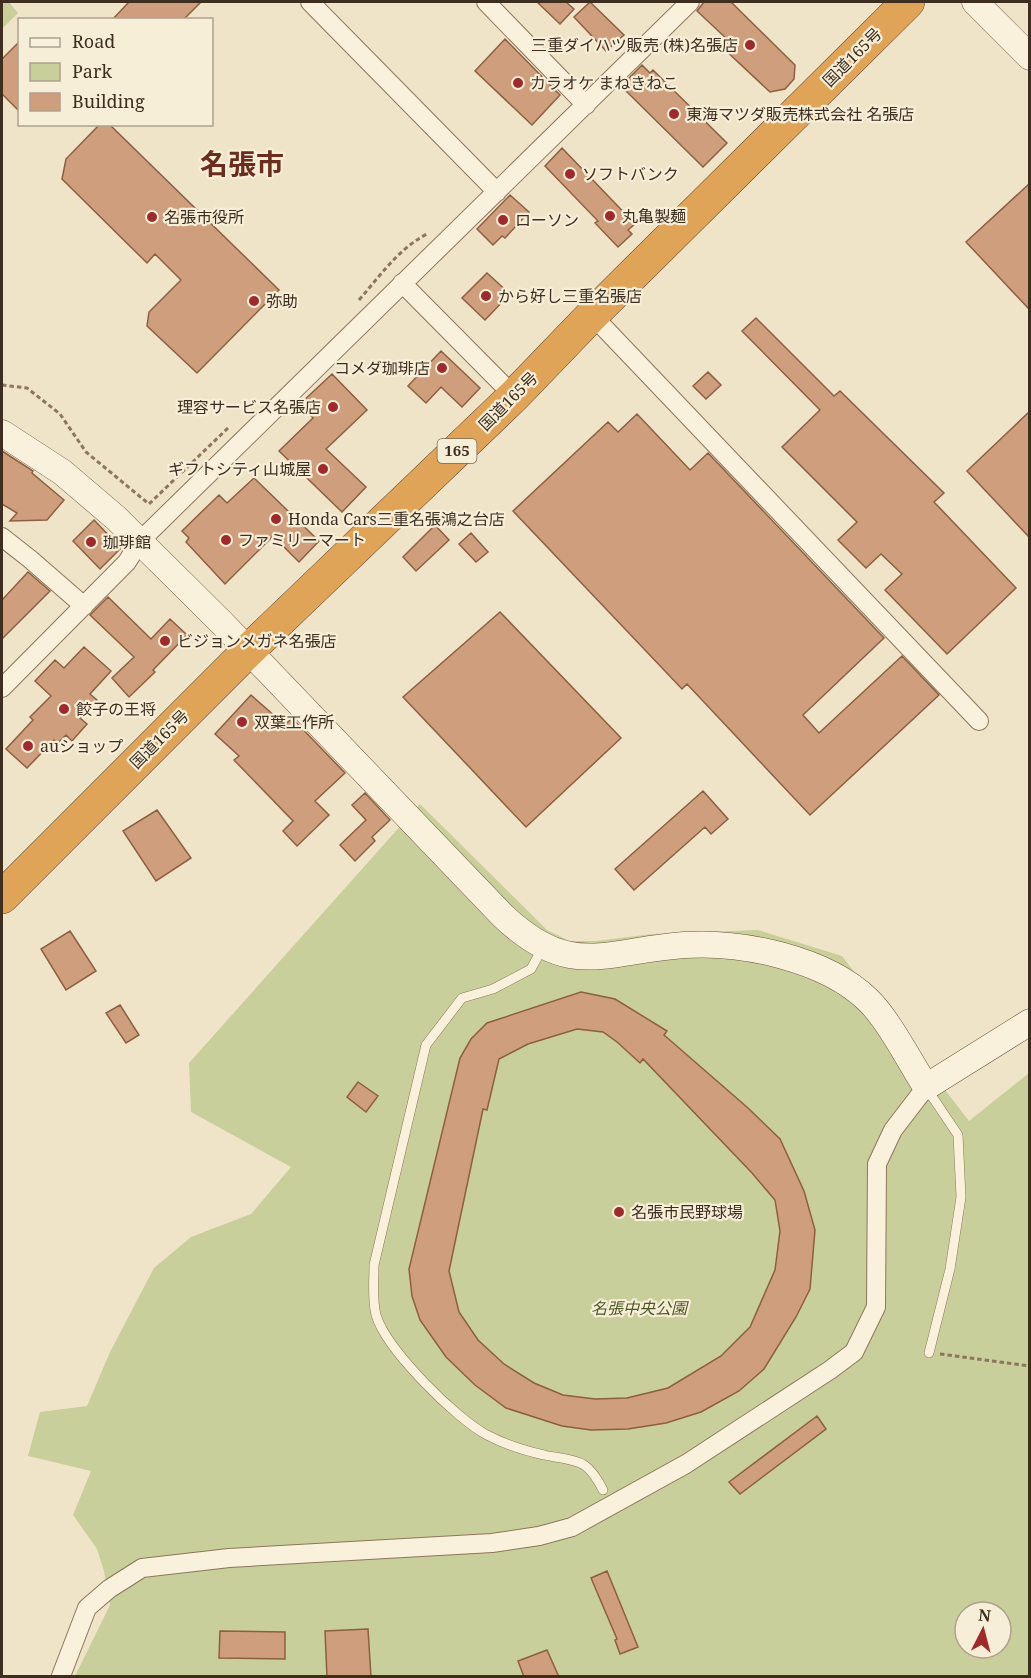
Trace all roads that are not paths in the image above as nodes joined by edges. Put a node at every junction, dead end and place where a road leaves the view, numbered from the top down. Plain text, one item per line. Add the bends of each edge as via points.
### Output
1 (310, 2) edge
2 (690, 2) edge
3 (908, 2) edge
4 (975, 2) edge
5 (493, 4) edge
6 (1029, 57) edge
7 (586, 105) junction
8 (497, 192) junction
9 (402, 283) junction
10 (592, 315) junction
11 (514, 396) junction
12 (2, 434) edge
13 (2, 537) edge
14 (140, 541) junction
15 (84, 606) junction
16 (249, 650) junction
17 (2, 688) edge
18 (979, 721) dead end
19 (2, 897) edge
20 (543, 947) junction
21 (1029, 1022) edge
22 (926, 1087) junction
23 (929, 1353) road end
24 (603, 1490) dead end
25 (61, 1677) edge

1 - 8 street
2 - 7 street
3 - 10 highway, 国道165号 / 165
4 - 6 street
5 - 7 street
7 - 8 street
8 - 9 street
9 - 11 street
9 - 14 street
10 - 11 highway, 国道165号 / 165
10 - 18 street
11 - 16 highway, 国道165号 / 165
12 - 14 street via 62,472
13 - 15 street
14 - 15 street via 127,561
14 - 16 street
15 - 17 street
16 - 19 highway, 国道165号 / 165
16 - 20 street via 502,915
20 - 22 street via 570,956 603,957 685,945 719,946 778,955 816,966 834,974 869,1001
20 - 24 lane via 531,969 493,989 462,998 426,1045 374,1265 376,1316 408,1365 456,1414 487,1435 541,1455 584,1465
21 - 22 street
22 - 23 lane via 958,1135 961,1197 950,1269
22 - 25 street via 893,1130 877,1164 876,1307 854,1352 830,1370 686,1464 572,1527 492,1543 229,1558 141,1568 87,1608

